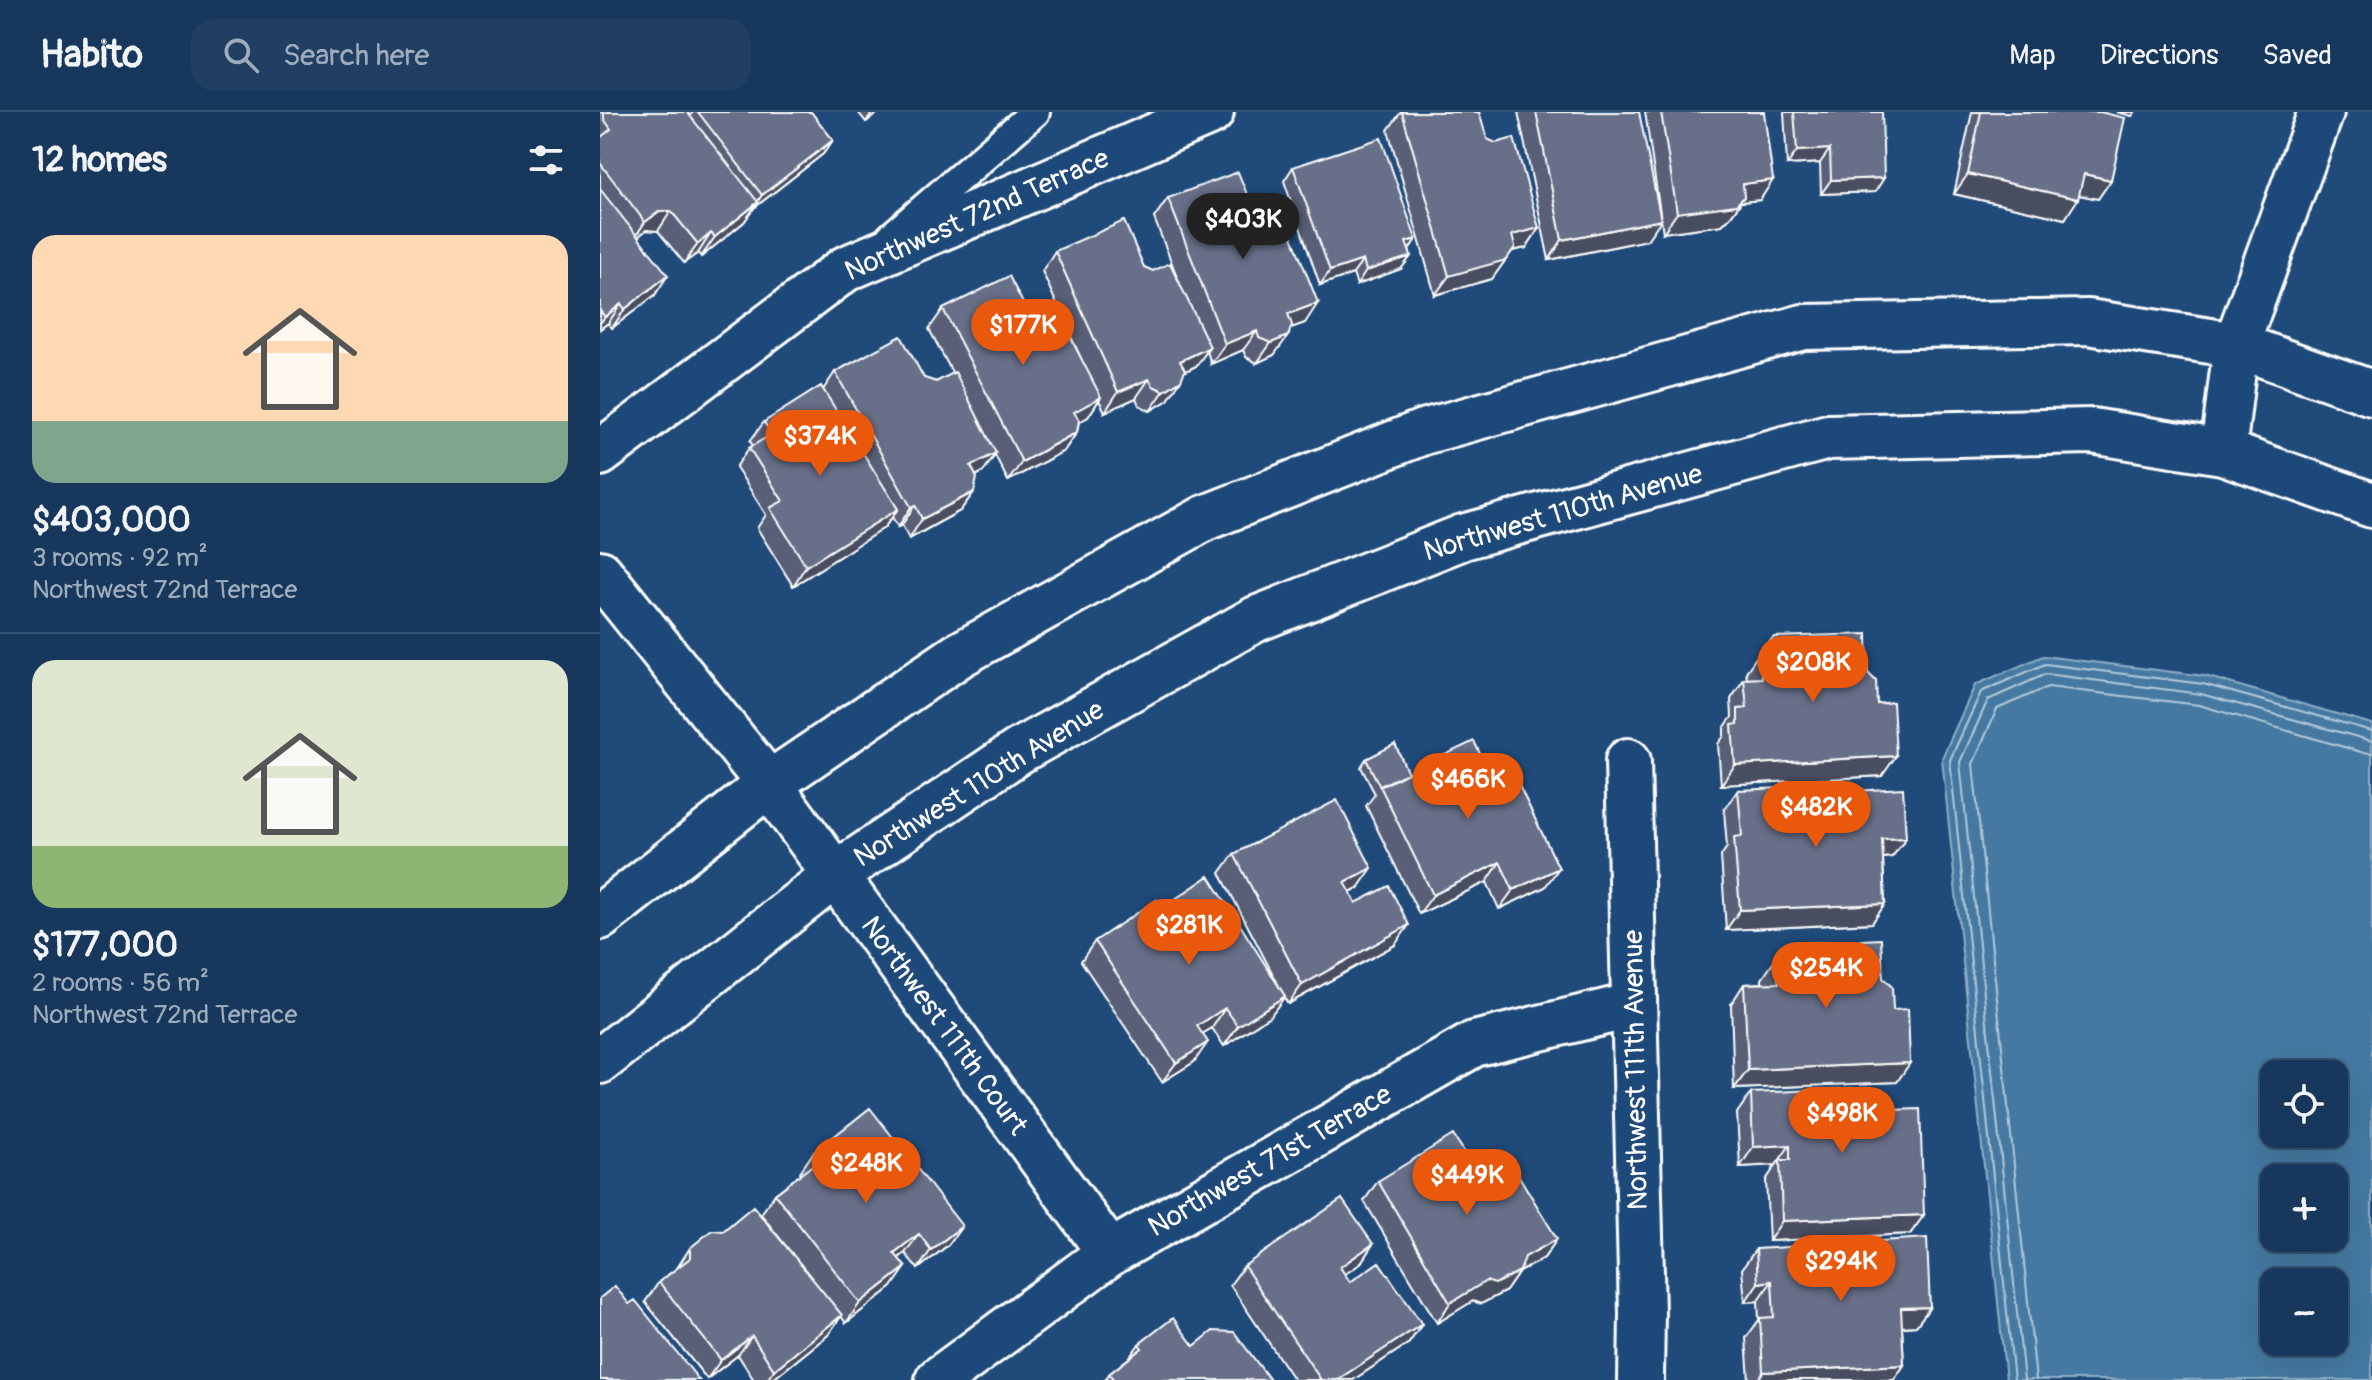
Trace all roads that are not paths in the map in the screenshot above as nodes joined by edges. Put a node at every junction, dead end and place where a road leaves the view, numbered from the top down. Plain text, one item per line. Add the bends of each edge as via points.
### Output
1 (1035, 112) edge
2 (1211, 112) edge
3 (2321, 112) edge
4 (862, 262) junction
5 (2236, 345) junction
6 (2372, 393) edge
7 (2223, 452) junction
8 (600, 453) edge
9 (2372, 505) edge
10 (600, 573) edge
11 (1628, 761) dead end
12 (769, 784) junction
13 (835, 875) junction
14 (600, 917) edge
15 (1634, 1005) junction
16 (600, 1061) edge
17 (1110, 1253) junction
18 (938, 1380) edge
19 (1641, 1380) edge

1 - 4 lane
2 - 4 street, Northwest 72nd Terrace
3 - 5 street
4 - 8 street, Northwest 72nd Terrace via 845,269
5 - 6 street
5 - 7 street
5 - 12 street via 2088,322 1803,327 1423,432 1205,518 959,655
7 - 9 street, Northwest 110th Avenue
7 - 13 street, Northwest 110th Avenue via 2092,431 1828,437 1463,537 1256,619 1019,751
10 - 12 street, Northwest 111th Court
11 - 15 street, Northwest 111th Avenue
12 - 13 street, Northwest 111th Court
12 - 14 street
13 - 16 street, Northwest 110th Avenue
13 - 17 street, Northwest 111th Court
15 - 17 street, Northwest 71st Terrace via 1474,1044
15 - 19 street, Northwest 111th Avenue
17 - 18 street, Northwest 71st Terrace

